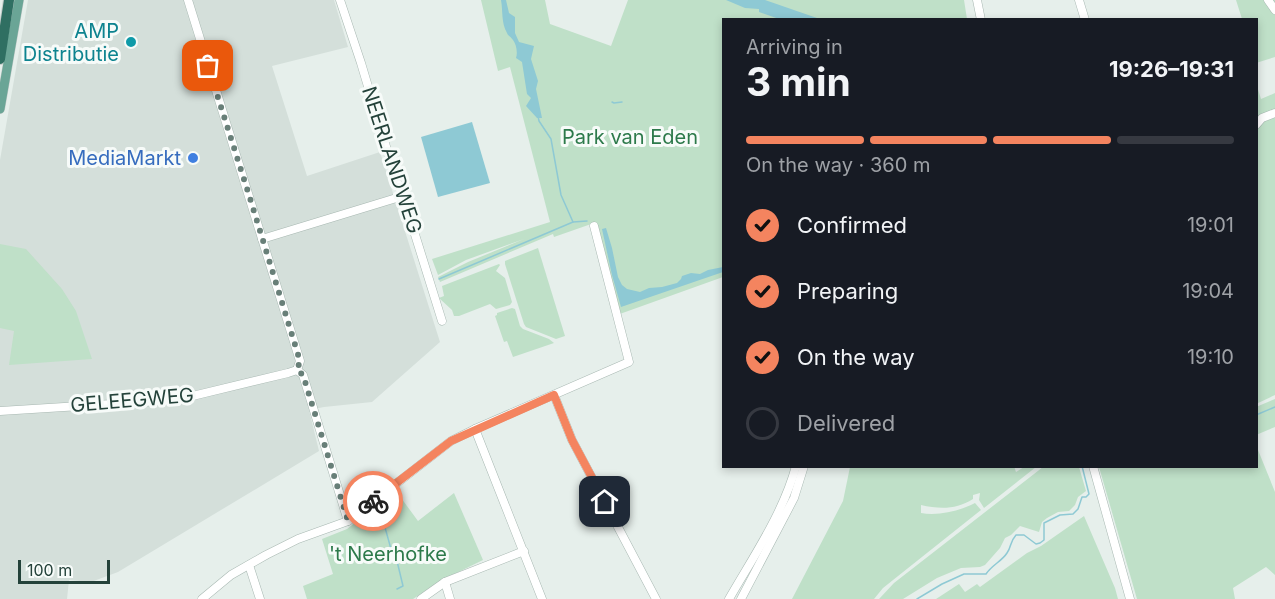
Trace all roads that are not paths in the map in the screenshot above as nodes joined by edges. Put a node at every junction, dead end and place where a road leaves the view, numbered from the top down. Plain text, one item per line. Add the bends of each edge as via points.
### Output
1 (6, 0) edge
2 (19, 0) edge
3 (188, 0) edge
4 (340, 0) edge
5 (977, 0) edge
6 (1079, 0) edge
7 (1268, 0) edge
8 (1275, 10) edge
9 (981, 18) edge
10 (1084, 18) edge
11 (0, 22) edge
12 (0, 59) edge
13 (0, 110) edge
14 (1275, 112) edge
15 (1258, 123) edge
16 (403, 196) junction
17 (594, 226) dead end
18 (262, 239) junction
19 (442, 321) dead end
20 (297, 370) junction
21 (554, 395) junction
22 (0, 411) edge
23 (476, 429) junction
24 (795, 468) edge
25 (803, 468) edge
26 (1094, 468) edge
27 (348, 521) junction
28 (524, 551) junction
29 (249, 565) junction
30 (445, 582) junction
31 (202, 599) edge
32 (260, 599) edge
33 (421, 599) edge
34 (450, 599) edge
35 (543, 599) edge
36 (656, 599) edge
37 (729, 599) edge
38 (741, 599) edge
39 (1130, 599) edge

1 - 11 highway
1 - 12 highway
2 - 13 main road
3 - 18 street
4 - 16 street, NEERLANDWEG
5 - 9 street
6 - 10 street
7 - 8 street
14 - 15 street
16 - 18 street
16 - 19 street, NEERLANDWEG
17 - 21 street via 629,362
18 - 20 street via 300,361
20 - 22 street, GELEEGWEG via 176,400
20 - 27 street via 303,375
21 - 23 street
21 - 36 street via 572,440
23 - 27 street via 451,441
23 - 28 street
24 - 37 street via 771,526
25 - 38 street via 794,498
26 - 39 street
27 - 29 street via 298,539
28 - 30 street
28 - 35 street
29 - 31 street
29 - 32 street
30 - 33 street
30 - 34 street

